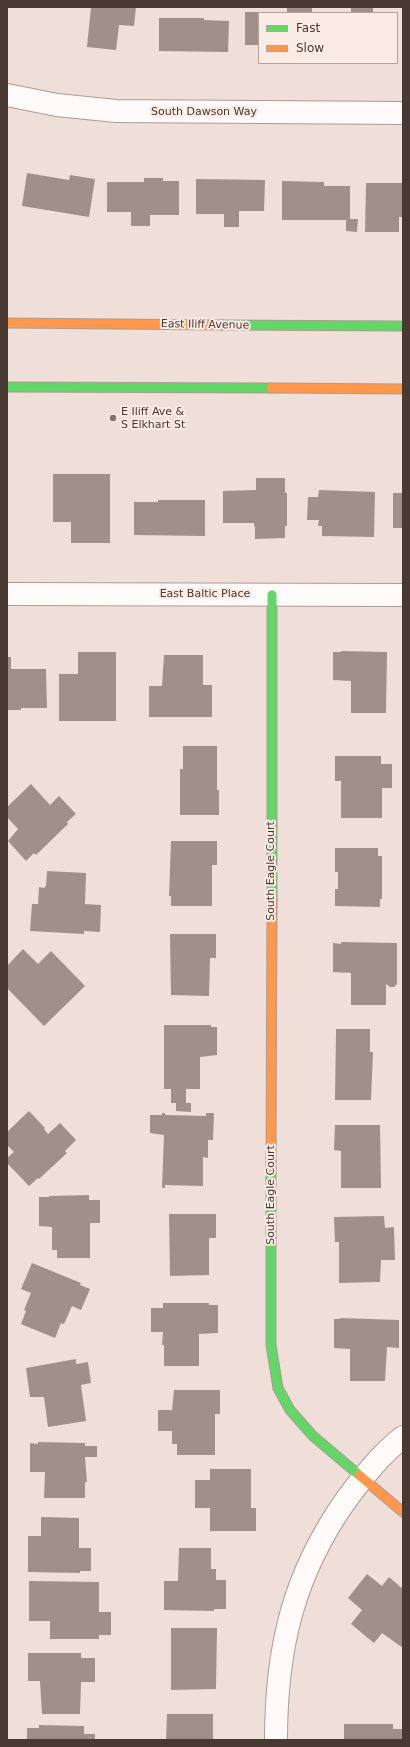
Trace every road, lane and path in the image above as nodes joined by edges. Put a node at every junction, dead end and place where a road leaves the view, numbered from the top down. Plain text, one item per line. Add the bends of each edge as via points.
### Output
1 (7, 95) edge
2 (403, 113) edge
3 (7, 323) edge
4 (403, 326) edge
5 (7, 387) edge
6 (403, 389) edge
7 (7, 594) edge
8 (272, 595) junction
9 (403, 595) edge
10 (403, 1437) edge
11 (362, 1478) junction
12 (403, 1512) edge
13 (276, 1740) edge

1 - 2 street, South Dawson Way via 57,105 116,111
3 - 4 street, East Iliff Avenue
5 - 6 street
7 - 8 street, East Baltic Place
8 - 9 street, East Baltic Place
8 - 11 street, South Eagle Court via 271,1345 278,1388 290,1410 313,1436
10 - 11 street
11 - 12 street, South Eagle Court
11 - 13 street via 329,1524 310,1559 296,1595 281,1651

